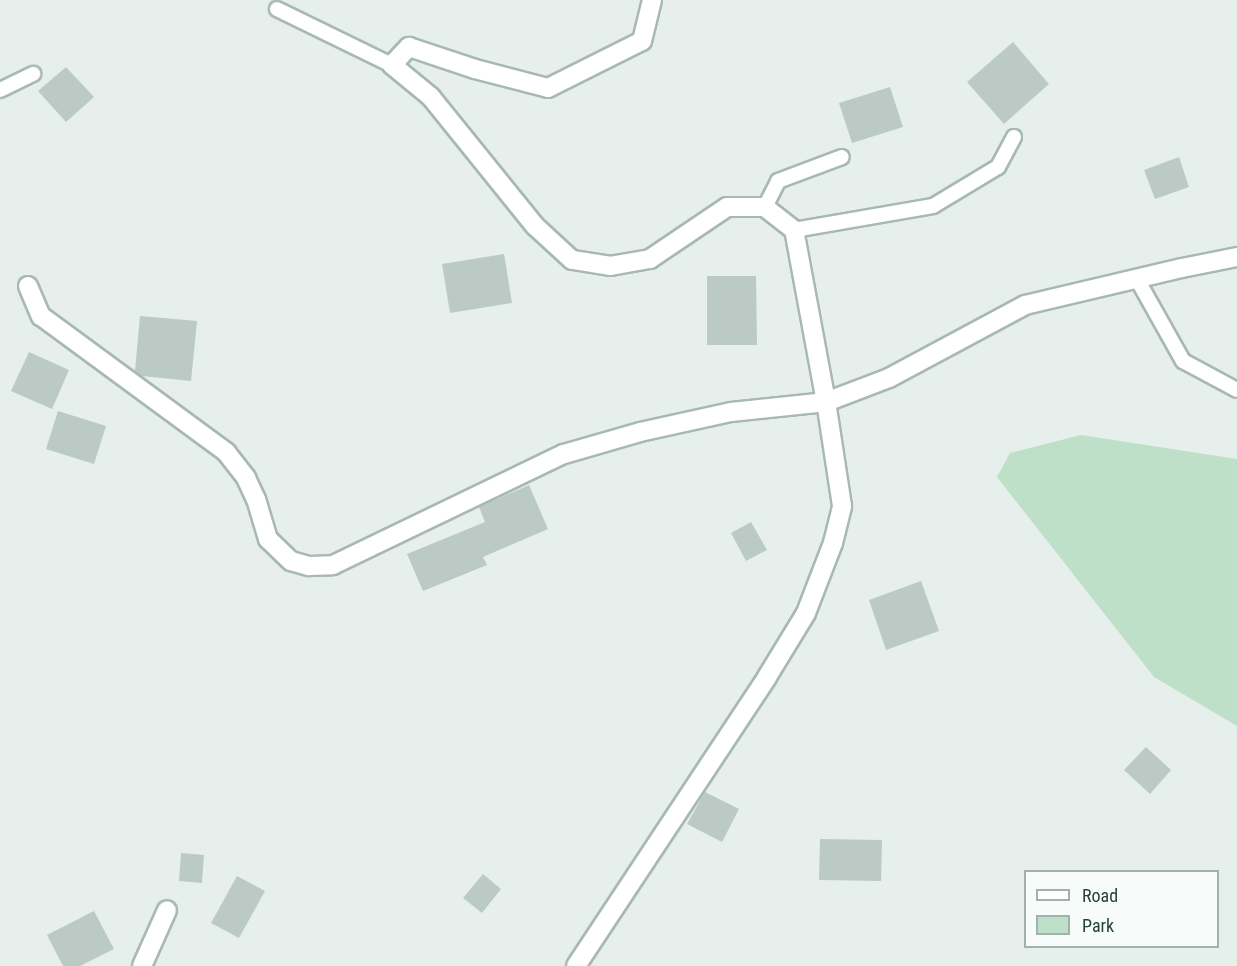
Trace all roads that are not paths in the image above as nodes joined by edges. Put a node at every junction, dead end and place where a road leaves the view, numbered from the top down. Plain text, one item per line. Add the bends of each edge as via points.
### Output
1 (652, 0) edge
2 (277, 9) dead end
3 (393, 65) junction
4 (33, 74) dead end
5 (0, 90) edge
6 (1014, 137) dead end
7 (842, 157) dead end
8 (765, 207) junction
9 (794, 230) junction
10 (1237, 257) edge
11 (1137, 279) junction
12 (28, 286) dead end
13 (1237, 390) edge
14 (826, 402) junction
15 (167, 909) dead end
16 (142, 966) edge
17 (576, 966) edge

1 - 3 street via 642,41 548,88 409,47
2 - 3 lane
3 - 8 street via 431,97 535,226 572,260 611,266 650,259 727,207
4 - 5 lane
6 - 9 lane via 998,167 933,206
7 - 8 lane via 778,181
8 - 9 street
9 - 14 street
10 - 11 street
11 - 13 lane via 1183,360
11 - 14 street via 1025,305 890,378
12 - 14 street via 41,316 226,452 246,478 268,539 291,561 309,566 333,565 564,454 731,412
14 - 17 street via 842,506 833,543 806,613
15 - 16 street

